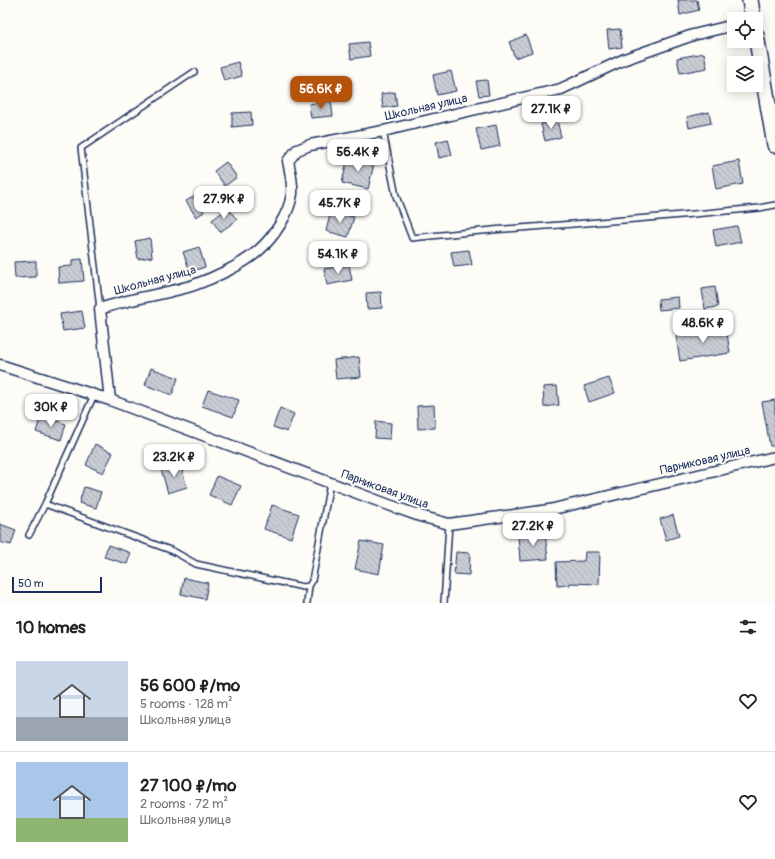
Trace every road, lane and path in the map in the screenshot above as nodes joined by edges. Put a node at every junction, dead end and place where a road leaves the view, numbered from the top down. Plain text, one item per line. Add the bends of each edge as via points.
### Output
1 (750, 0) edge
2 (752, 12) edge
3 (727, 27) edge
4 (758, 48) edge
5 (194, 72) dead end
6 (383, 131) junction
7 (775, 145) edge
8 (775, 205) edge
9 (100, 309) junction
10 (0, 365) edge
11 (94, 395) junction
12 (110, 400) junction
13 (775, 456) edge
14 (330, 483) junction
15 (45, 504) junction
16 (449, 524) junction
17 (29, 535) dead end
18 (309, 586) junction
19 (307, 603) edge
20 (444, 603) edge

1 - 2 main road
3 - 6 street, Школьная улица via 694,34 625,59 561,89
4 - 7 main road
5 - 9 lane via 81,148
6 - 8 lane via 396,196 412,238 645,219
6 - 9 street, Школьная улица via 310,145 297,150 288,161 292,194 282,220 258,251 242,262 194,285
9 - 12 street
10 - 11 street, Парниковая улица
11 - 12 street, Парниковая улица
11 - 15 lane
12 - 14 street, Парниковая улица
13 - 16 street, Парниковая улица via 549,510
14 - 16 street, Парниковая улица
14 - 18 lane
15 - 17 lane
15 - 18 lane via 167,549 196,564 303,587
16 - 20 lane
18 - 19 lane

